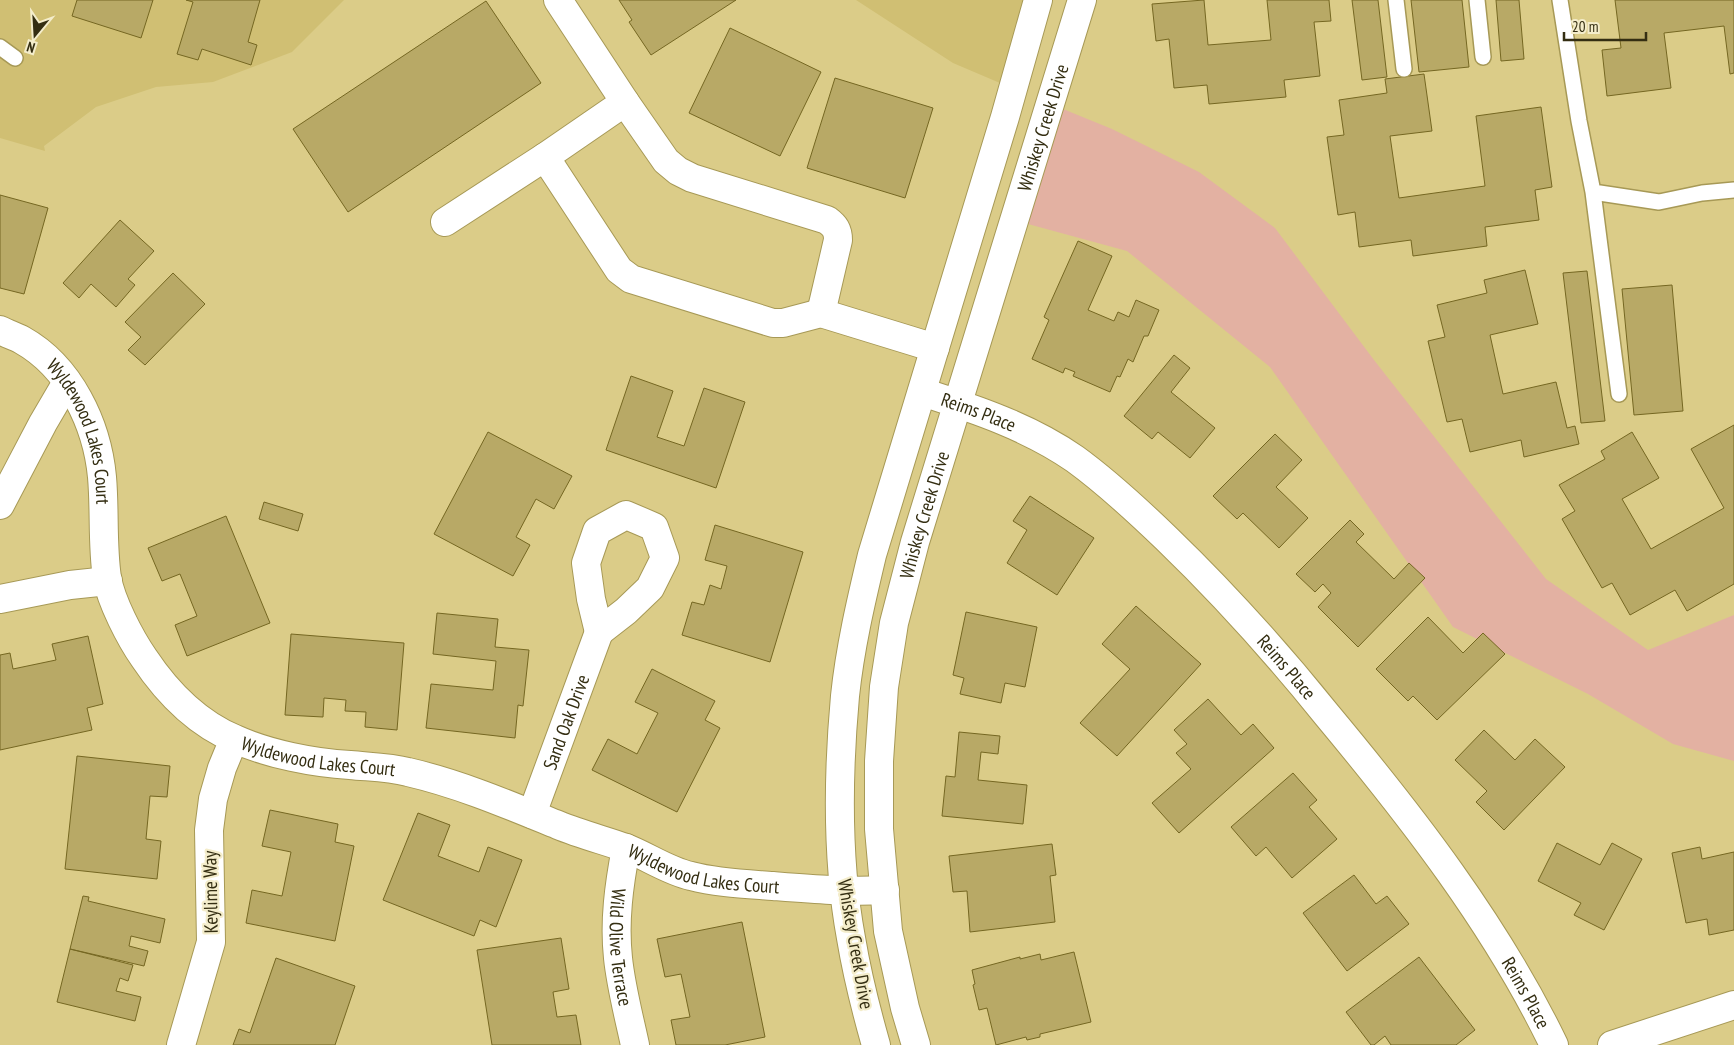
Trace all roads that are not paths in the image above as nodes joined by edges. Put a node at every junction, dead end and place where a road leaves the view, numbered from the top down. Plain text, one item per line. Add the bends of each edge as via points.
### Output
1 (558, 0) edge
2 (1038, 0) edge
3 (1082, 0) edge
4 (1396, 0) edge
5 (1477, 0) edge
6 (1560, 0) edge
7 (0, 47) edge
8 (1483, 56) dead end
9 (15, 58) dead end
10 (1404, 69) dead end
11 (625, 102) junction
12 (545, 157) junction
13 (1734, 190) edge
14 (1593, 192) junction
15 (445, 222) dead end
16 (821, 313) junction
17 (0, 330) edge
18 (935, 348) junction
19 (67, 382) junction
20 (922, 392) junction
21 (1619, 394) dead end
22 (958, 404) junction
23 (0, 505) edge
24 (108, 581) junction
25 (0, 600) edge
26 (599, 632) dead end
27 (234, 739) junction
28 (532, 814) junction
29 (626, 848) junction
30 (884, 890) junction
31 (845, 892) junction
32 (1734, 1005) edge
33 (181, 1045) edge
34 (635, 1045) edge
35 (876, 1045) edge
36 (916, 1045) edge
37 (1554, 1045) edge
38 (1612, 1045) edge

1 - 11 street
2 - 18 street, Whiskey Creek Drive
3 - 22 street, Whiskey Creek Drive
4 - 10 lane
5 - 8 lane
6 - 14 lane
7 - 9 lane
11 - 12 street
11 - 16 street via 666,162 678,172 834,225 838,240
12 - 15 street
12 - 16 street via 620,270 631,280 773,323
13 - 14 lane via 1659,202
14 - 21 lane
16 - 18 street
17 - 19 street, Wyldewood Lakes Court via 23,341 47,359
18 - 20 street, Whiskey Creek Drive
19 - 23 street
19 - 24 street, Wyldewood Lakes Court via 86,412 98,446
20 - 22 street, Reims Place
20 - 31 street, Whiskey Creek Drive via 872,555 854,634 845,696 840,775
22 - 30 street, Whiskey Creek Drive via 894,622 884,687 878,761
22 - 37 street, Reims Place via 1017,426 1075,459 1128,502 1206,577 1278,655 1373,770 1440,860 1515,970
24 - 25 street via 70,585
24 - 27 street, Wyldewood Lakes Court via 124,624 160,681 183,705
26 - 28 street, Sand Oak Drive
27 - 28 street, Wyldewood Lakes Court via 283,755 408,772 471,790
27 - 33 street, Keylime Way via 213,799 209,830 210,942
28 - 29 street, Wyldewood Lakes Court
29 - 31 street, Wyldewood Lakes Court via 689,876
29 - 34 street, Wild Olive Terrace via 618,891 618,959
30 - 31 street, Wyldewood Lakes Court
30 - 36 street, Whiskey Creek Drive via 888,930
31 - 35 street, Whiskey Creek Drive via 850,937
32 - 38 street

